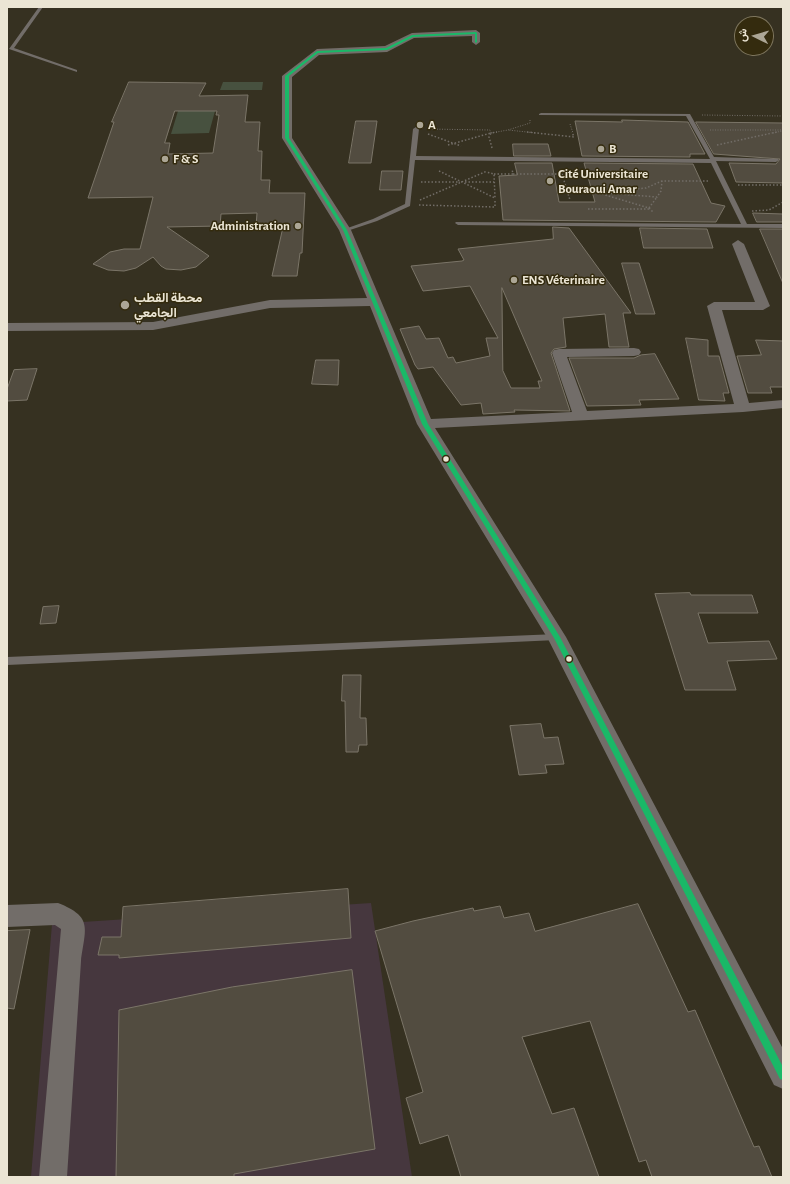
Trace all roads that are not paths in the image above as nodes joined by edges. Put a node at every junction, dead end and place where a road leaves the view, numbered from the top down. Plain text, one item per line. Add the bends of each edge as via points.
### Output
1 (41, 7) edge
2 (476, 42) dead end
3 (75, 71) dead end
4 (541, 114) road end
5 (416, 129) road end
6 (414, 158) junction
7 (712, 160) junction
8 (776, 160) dead end
9 (458, 223) dead end
10 (745, 226) junction
11 (783, 226) edge
12 (345, 230) junction
13 (738, 244) dead end
14 (374, 302) junction
15 (7, 327) edge
16 (634, 352) dead end
17 (783, 404) edge
18 (744, 408) junction
19 (581, 417) junction
20 (425, 424) junction
21 (557, 636) junction
22 (7, 661) edge
23 (7, 916) edge
24 (783, 1076) edge
25 (53, 1177) edge

1 - 3 lane via 11,49
2 - 12 street via 476,34 412,36 387,49 317,52 287,76 287,138
4 - 7 lane via 688,115
5 - 6 lane
6 - 7 lane
6 - 12 lane via 408,205
7 - 8 lane
7 - 10 lane
9 - 10 lane
10 - 11 lane
12 - 14 street
13 - 18 street via 763,306 714,306
14 - 15 street via 270,304 153,326
14 - 20 street
16 - 19 street via 559,353
17 - 18 street
18 - 19 street
19 - 20 street
20 - 21 street
21 - 22 lane
21 - 24 street
23 - 25 street via 58,914 72,923

